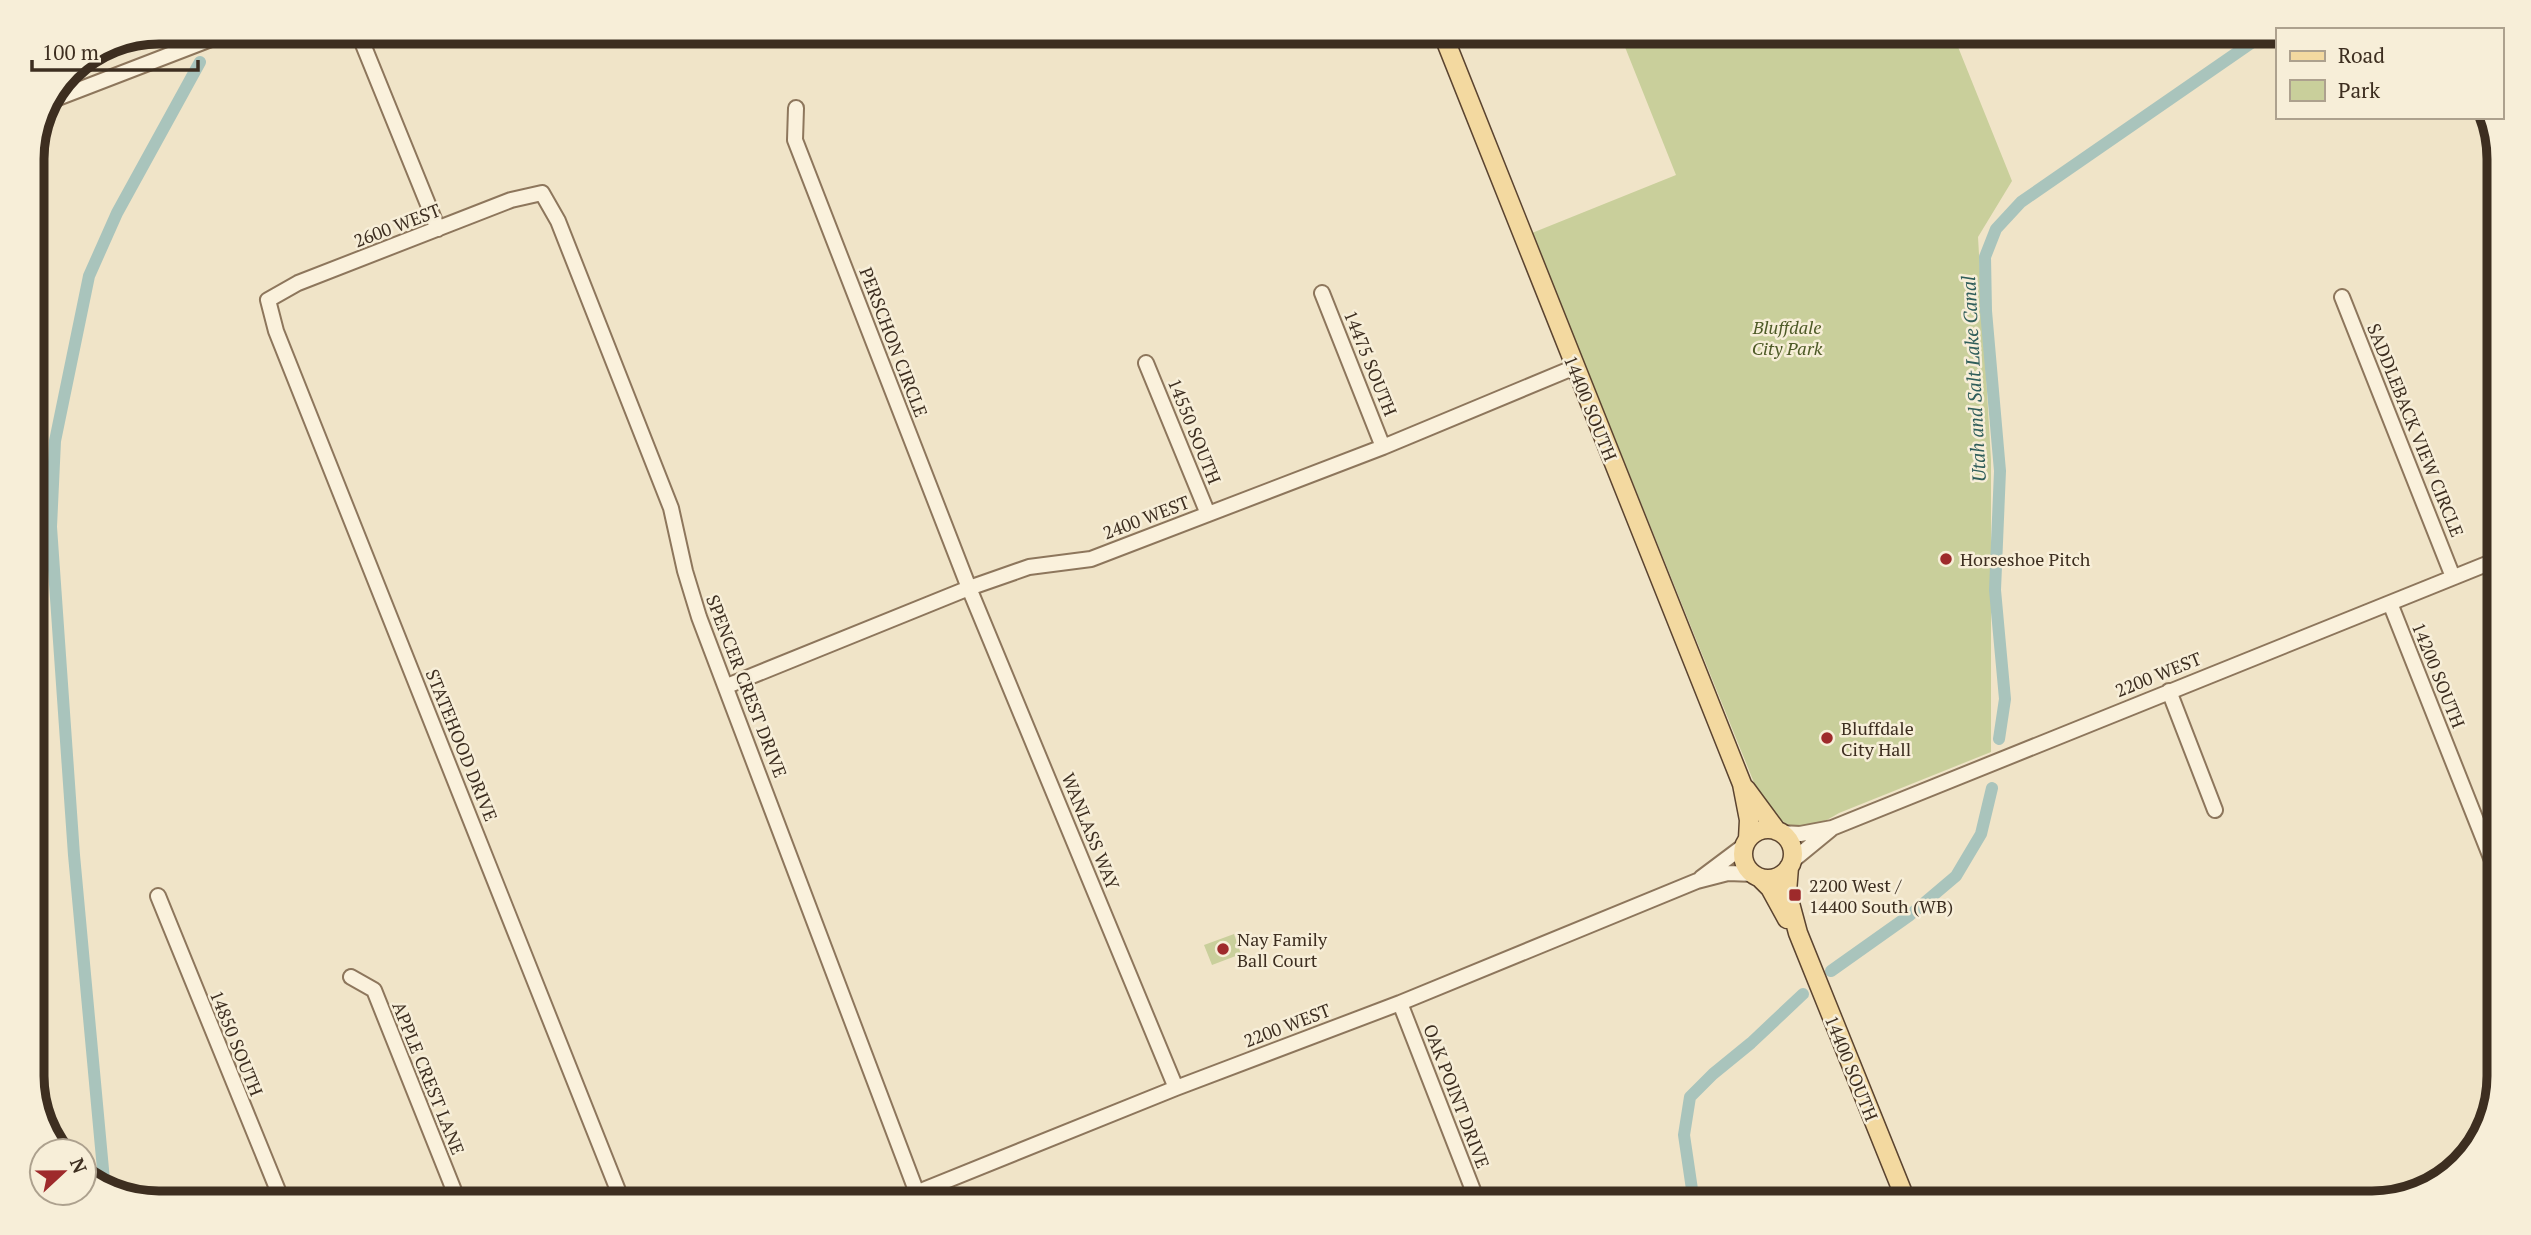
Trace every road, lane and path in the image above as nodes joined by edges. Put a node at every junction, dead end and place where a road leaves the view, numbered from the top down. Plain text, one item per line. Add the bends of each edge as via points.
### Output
1 (182, 44) edge
2 (363, 44) edge
3 (1447, 44) edge
4 (63, 95) edge
5 (796, 108) dead end
6 (542, 193) joint
7 (438, 229) junction
8 (1322, 293) dead end
9 (2342, 297) dead end
10 (268, 300) joint
11 (1146, 363) dead end
12 (1575, 367) junction
13 (1383, 447) junction
14 (1208, 514) junction
15 (2487, 564) edge
16 (2453, 578) junction
17 (969, 588) junction
18 (2390, 603) junction
19 (727, 686) junction
20 (2169, 691) junction
21 (1742, 784) junction
22 (2215, 810) dead end
23 (1832, 828) junction
24 (1779, 832) junction
25 (1746, 842) junction
26 (2487, 846) edge
27 (1790, 864) junction
28 (1757, 876) junction
29 (1697, 881) junction
30 (158, 896) dead end
31 (1798, 933) junction
32 (351, 977) dead end
33 (1400, 1003) junction
34 (1176, 1088) junction
35 (278, 1191) edge
36 (454, 1191) edge
37 (618, 1191) edge
38 (916, 1191) edge
39 (924, 1191) edge
40 (1473, 1191) edge
41 (1902, 1191) edge

1 - 4 street
2 - 7 street
3 - 12 main road, 14400 SOUTH
5 - 17 street, PERSCHON CIRCLE via 795,140
6 - 7 street, 2600 WEST
6 - 19 street, SPENCER CREST DRIVE via 558,222 671,508 699,617
7 - 10 street, 2600 WEST via 298,283
8 - 13 street, 14475 SOUTH
9 - 16 street, SADDLEBACK VIEW CIRCLE
10 - 37 street, STATEHOOD DRIVE via 276,331
11 - 14 street, 14550 SOUTH
12 - 13 street, 2400 WEST
12 - 21 main road, 14400 SOUTH
13 - 14 street, 2400 WEST
14 - 17 street, 2400 WEST via 1091,559 1030,567
15 - 16 street, 2200 WEST
16 - 18 street, 2200 WEST
17 - 19 street, 2400 WEST
17 - 34 street, WANLASS WAY
18 - 20 street, 2200 WEST
18 - 26 street, 14200 SOUTH
19 - 38 street, SPENCER CREST DRIVE
20 - 22 street
20 - 23 street, 2200 WEST
21 - 24 main road, 14400 SOUTH
21 - 25 main road, 14400 SOUTH via 1749,821
23 - 24 street, 2200 WEST via 1800,834
23 - 27 street, 2200 WEST
24 - 25 main road via 1760,831
24 - 27 main road via 1791,844
25 - 28 main road via 1744,862
25 - 29 street, 2200 WEST
27 - 28 main road via 1777,877
27 - 31 main road, 14400 SOUTH via 1787,892
28 - 29 street, 2200 WEST via 1735,872
28 - 31 main road, 14400 SOUTH via 1770,888
29 - 33 street, 2200 WEST
30 - 35 street, 14850 SOUTH
31 - 41 main road, 14400 SOUTH
32 - 36 street, APPLE CREST LANE via 374,990
33 - 34 street, 2200 WEST
33 - 40 street, OAK POINT DRIVE
34 - 39 street, 2200 WEST

